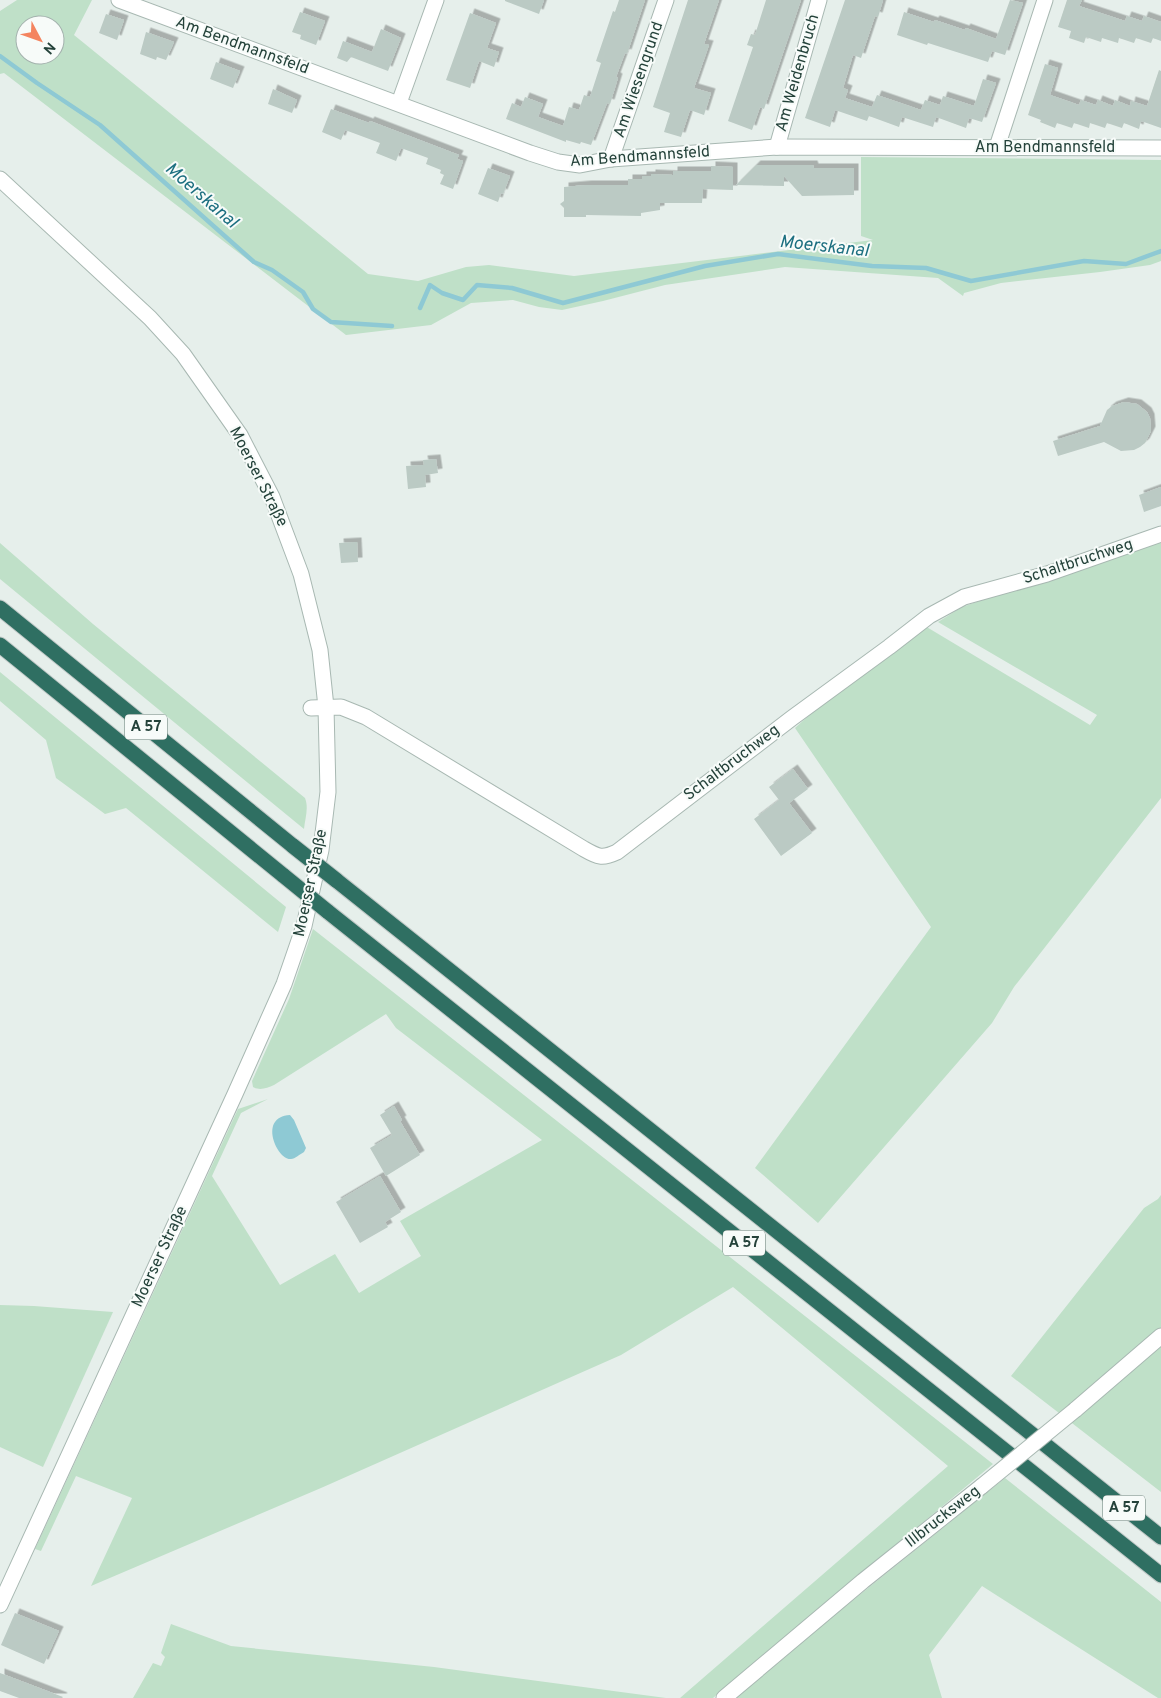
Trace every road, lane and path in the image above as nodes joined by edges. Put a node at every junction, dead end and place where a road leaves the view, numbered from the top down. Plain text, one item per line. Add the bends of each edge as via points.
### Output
1 (119, 0) edge
2 (436, 0) edge
3 (666, 0) edge
4 (819, 0) edge
5 (1045, 0) edge
6 (143, 4) edge
7 (399, 104) junction
8 (777, 147) junction
9 (998, 147) junction
10 (1161, 148) edge
11 (610, 160) junction
12 (0, 179) edge
13 (1161, 534) edge
14 (0, 608) edge
15 (0, 645) edge
16 (319, 707) junction
17 (1161, 1336) edge
18 (1161, 1537) edge
19 (1161, 1575) edge
20 (0, 1605) edge
21 (724, 1698) edge

1 - 6 street, Am Bendmannsfeld
2 - 7 street
3 - 11 street, Am Wiesengrund
4 - 8 street, Am Weidenbruch
5 - 9 street
6 - 7 street, Am Bendmannsfeld
7 - 11 street, Am Bendmannsfeld via 558,162 580,165
8 - 9 street, Am Bendmannsfeld
8 - 11 street, Am Bendmannsfeld
9 - 10 street, Am Bendmannsfeld
12 - 16 street, Moerser Straße via 150,318 187,359 240,436 272,497 302,574 320,650
13 - 16 street, Schaltbruchweg via 1047,574 964,597 930,616 617,852 607,856 597,856 584,849 366,717 341,707
14 - 18 highway, A 57, bridge via 292,846
15 - 19 highway, A 57, bridge via 327,911
16 - 20 street, Moerser Straße via 328,792 321,850 304,926 284,984
17 - 21 street, Illbrucksweg, bridge

